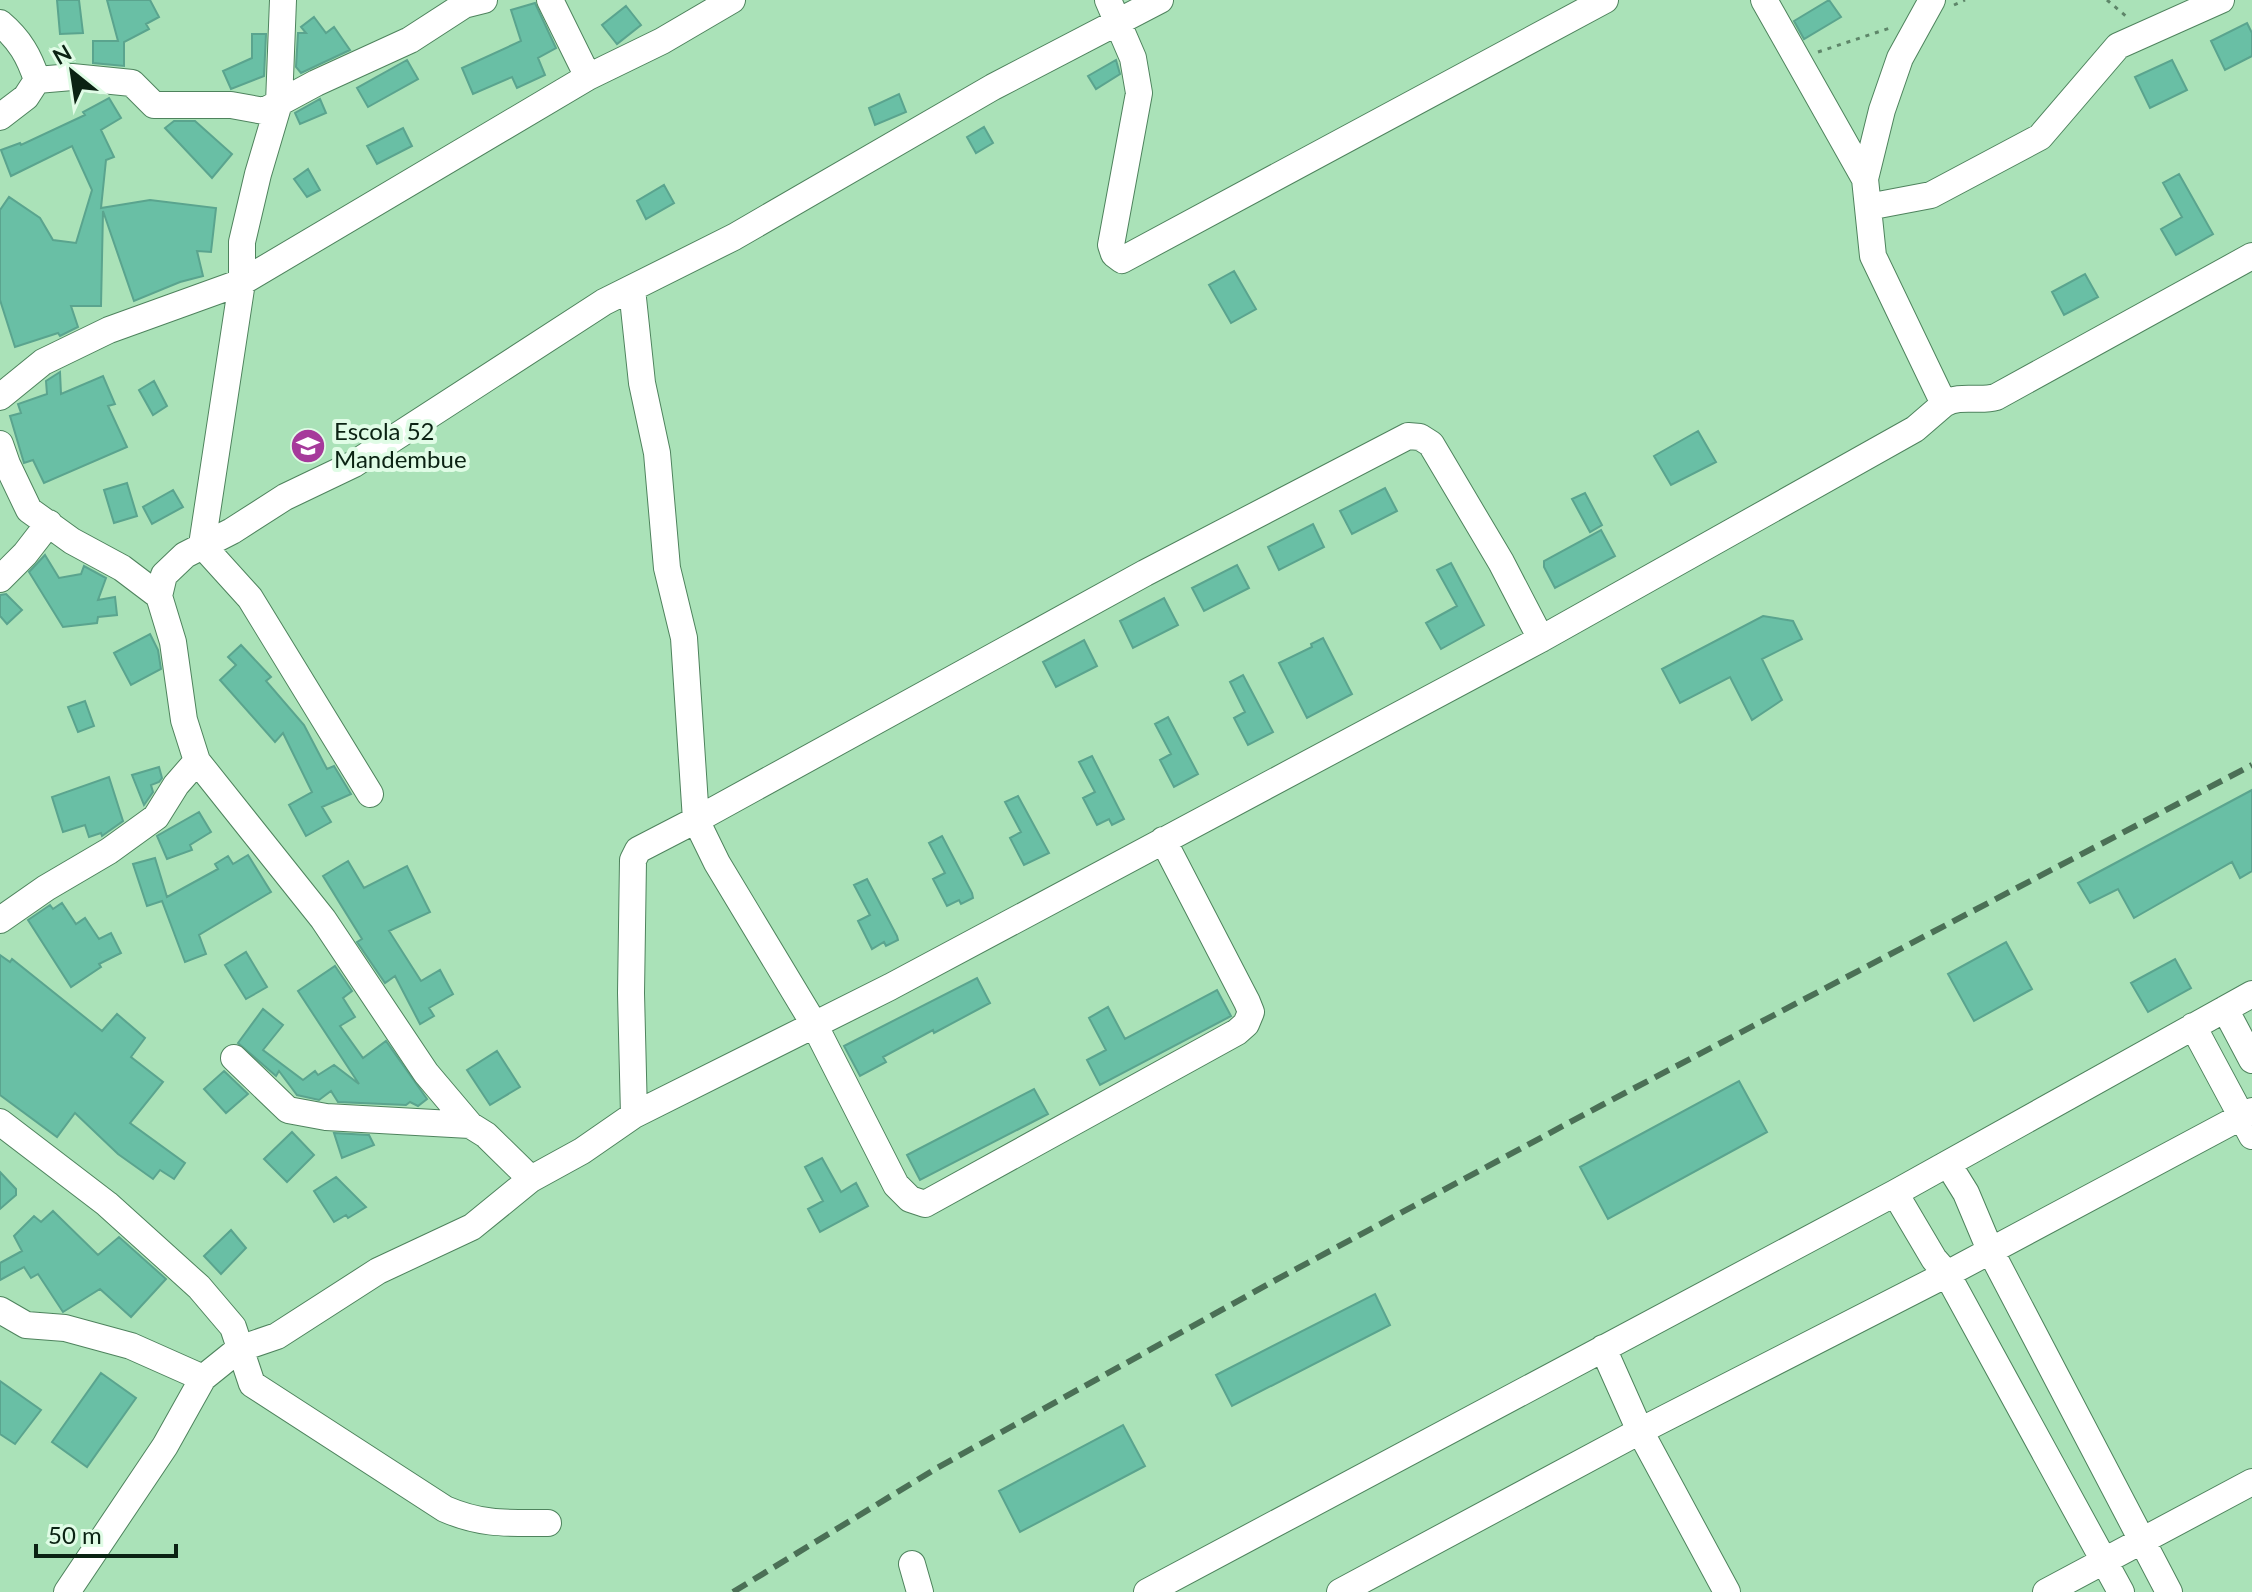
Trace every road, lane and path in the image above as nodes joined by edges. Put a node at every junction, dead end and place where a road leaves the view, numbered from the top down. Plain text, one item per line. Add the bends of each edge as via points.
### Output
1 (283, 0) edge
2 (484, 0) edge
3 (550, 0) edge
4 (732, 0) edge
5 (1160, 0) edge
6 (1605, 0) edge
7 (1764, 0) edge
8 (1965, 0) edge
9 (2221, 0) edge
10 (1928, 8) edge
11 (1113, 11) edge
12 (0, 23) edge
13 (1798, 58) junction
14 (588, 77) junction
15 (37, 80) junction
16 (279, 103) junction
17 (0, 117) edge
18 (1865, 179) junction
19 (1868, 207) junction
20 (2252, 256) edge
21 (242, 282) junction
22 (632, 289) junction
23 (0, 397) edge
24 (1944, 404) junction
25 (0, 444) edge
26 (49, 523) junction
27 (202, 545) junction
28 (0, 579) edge
29 (159, 596) junction
30 (1541, 639) junction
31 (197, 761) junction
32 (370, 794) dead end
33 (696, 820) junction
34 (1163, 840) junction
35 (0, 920) edge
36 (2252, 994) edge
37 (2225, 1009) junction
38 (814, 1024) junction
39 (2193, 1026) junction
40 (234, 1058) dead end
41 (2252, 1060) edge
42 (634, 1115) junction
43 (2248, 1121) edge
44 (0, 1122) edge
45 (470, 1125) junction
46 (1948, 1164) junction
47 (531, 1179) junction
48 (1895, 1193) junction
49 (1990, 1250) junction
50 (1947, 1274) junction
51 (0, 1310) edge
52 (1603, 1348) junction
53 (239, 1349) junction
54 (203, 1378) junction
55 (1640, 1431) junction
56 (2252, 1482) edge
57 (548, 1523) dead end
58 (2142, 1541) junction
59 (2104, 1561) junction
60 (912, 1564) dead end
61 (67, 1592) edge
62 (920, 1592) edge
63 (1147, 1592) edge
64 (1340, 1592) edge
65 (1727, 1592) edge
66 (2046, 1592) edge
67 (2121, 1592) edge
68 (2169, 1592) edge

1 - 16 street
2 - 16 street via 464,5 410,40
3 - 14 street
4 - 14 street
5 - 11 street
6 - 11 street via 1125,260 1117,258 1111,245 1139,93 1133,58
7 - 13 street
8 - 10 path
9 - 19 street via 2118,46 2040,137 1931,195
10 - 13 path
10 - 18 street via 1900,58
11 - 22 street via 734,237
12 - 15 street via 16,36
13 - 18 street
14 - 21 street
15 - 16 street via 72,77 132,83 154,105 231,105 264,111
15 - 17 street via 26,97
16 - 21 street via 242,242
18 - 19 street
19 - 24 street via 1873,256
20 - 24 street via 1996,397
21 - 23 street via 109,330 43,362
21 - 27 street
22 - 27 street via 354,464
22 - 33 street via 642,383 657,453 667,568 684,638
24 - 30 street via 1915,429
25 - 26 street via 29,510
26 - 28 street
26 - 29 street
27 - 29 street via 164,575
27 - 32 street via 250,598
29 - 31 street
30 - 33 street via 1431,444 1408,436 1145,573
30 - 34 street
31 - 35 street via 156,817
31 - 45 street via 323,919 426,1073
33 - 38 street
33 - 42 street via 638,850 633,860
34 - 38 street
34 - 38 street via 1247,1002 1251,1012 1246,1024 925,1204 910,1199 896,1185
36 - 37 street
37 - 39 street
37 - 41 street
38 - 42 street
39 - 43 street
39 - 46 street
40 - 45 street via 288,1110
42 - 47 street
43 - 49 street
44 - 53 street via 107,1204 199,1287 233,1327
45 - 47 street
46 - 48 street
46 - 49 street
47 - 53 street via 472,1227 378,1271 277,1336
48 - 50 street
48 - 52 street
49 - 50 street
49 - 58 street
50 - 55 street
50 - 59 street
51 - 54 street via 26,1325 65,1328 131,1346
52 - 55 street
52 - 63 street
53 - 54 street
53 - 57 street via 252,1384 445,1509 493,1523
54 - 61 street via 165,1446
55 - 64 street
55 - 65 street
56 - 58 street
58 - 59 street
58 - 68 street
59 - 66 street
59 - 67 street
60 - 62 street

